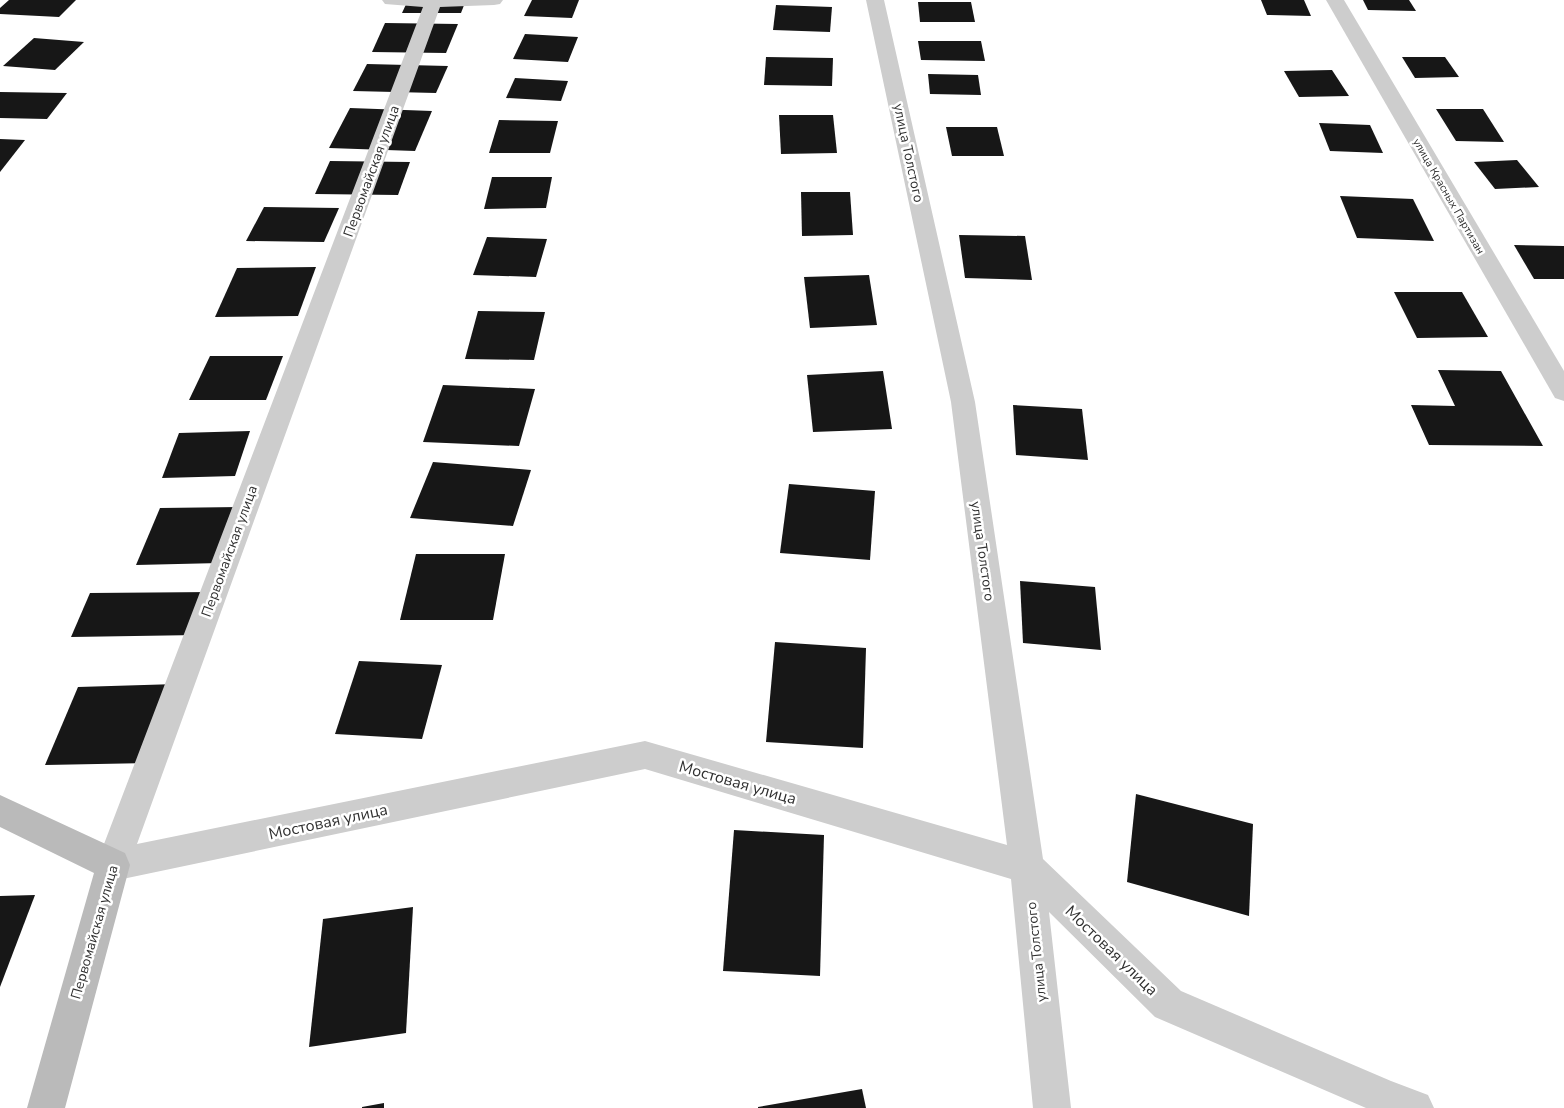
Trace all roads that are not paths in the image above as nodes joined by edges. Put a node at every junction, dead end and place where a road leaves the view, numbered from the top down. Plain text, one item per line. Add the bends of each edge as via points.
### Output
1 (392, 0) edge
2 (494, 0) edge
3 (875, 0) edge
4 (1335, 0) edge
5 (434, 1) edge
6 (1564, 392) edge
7 (0, 810) edge
8 (112, 865) junction
9 (1027, 867) junction
10 (46, 1108) edge
11 (1052, 1108) edge
12 (1415, 1108) edge

1 - 5 street
2 - 5 street
3 - 9 street, улица Толстого via 963,402
4 - 6 street, улица Красных Партизан
5 - 8 street, Первомайская улица
7 - 8 main road
8 - 9 street, Мостовая улица via 645,755
8 - 10 main road, Первомайская улица
9 - 11 street, улица Толстого
9 - 12 street, Мостовая улица via 1168,1004

